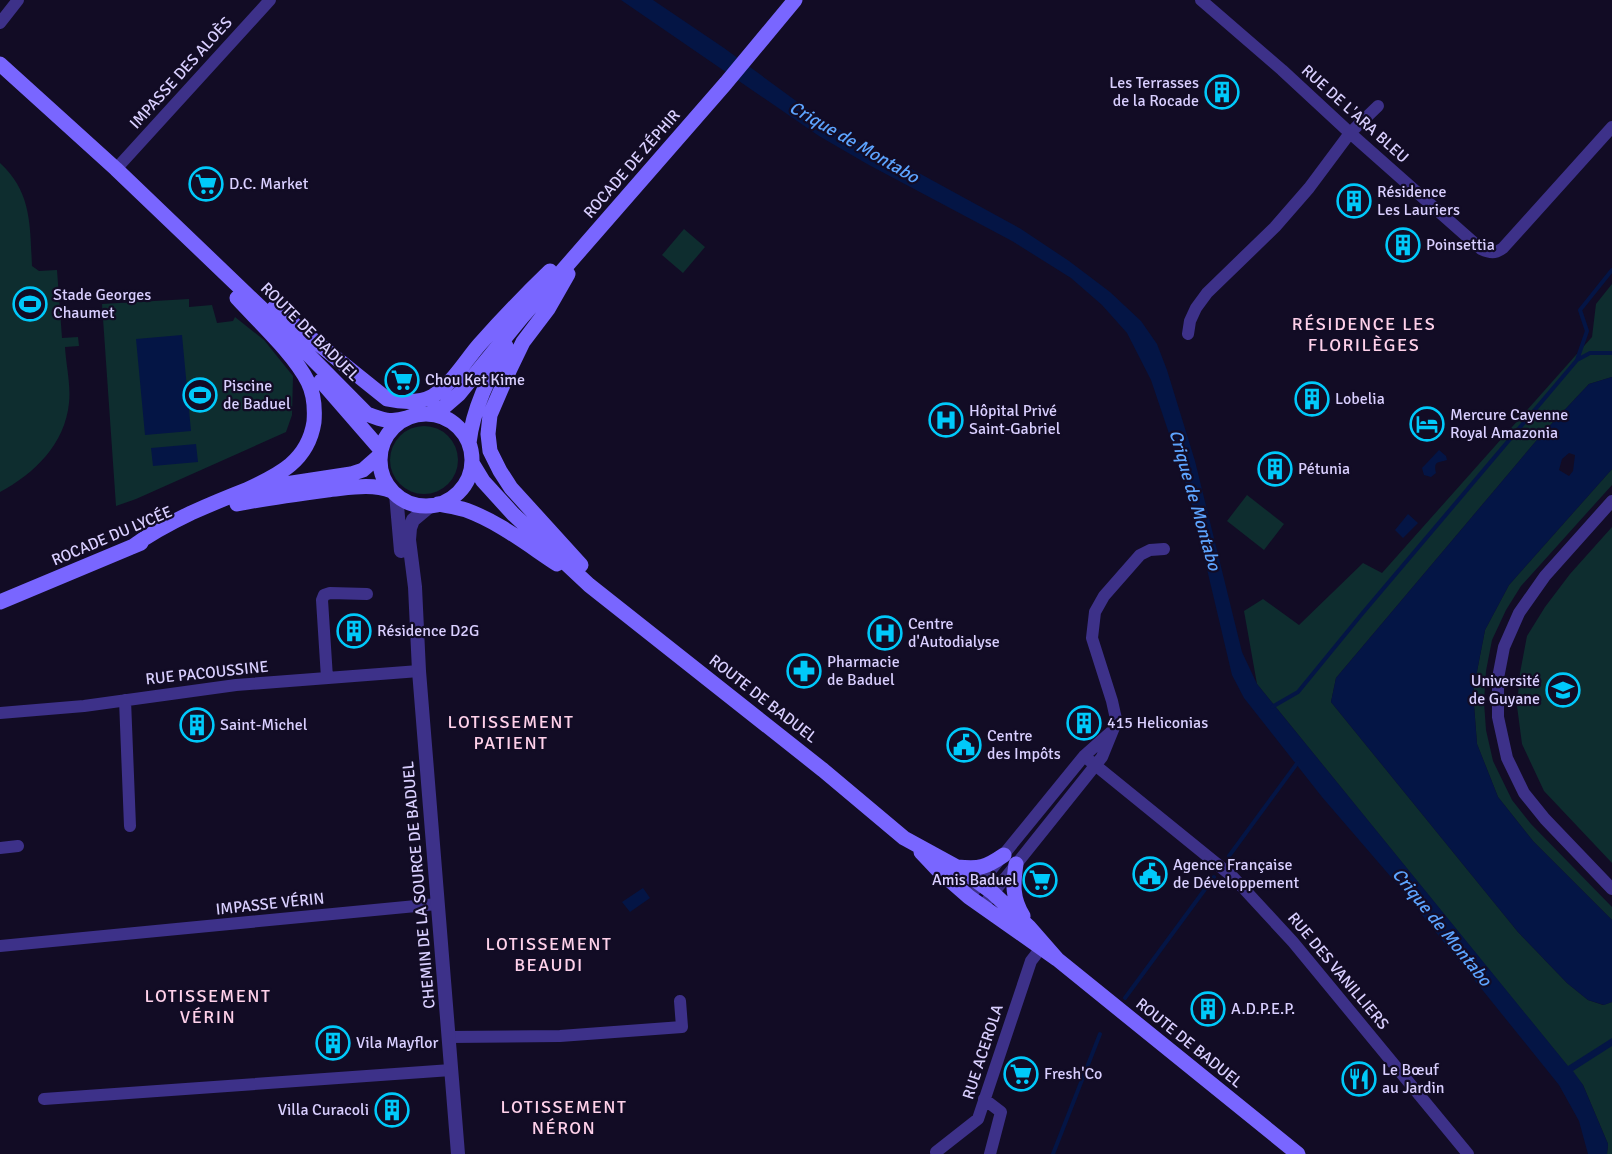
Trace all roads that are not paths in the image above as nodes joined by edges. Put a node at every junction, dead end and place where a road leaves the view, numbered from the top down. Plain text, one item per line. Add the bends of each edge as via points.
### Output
1 (18, 0) edge
2 (270, 0) edge
3 (795, 0) edge
4 (805, 0) edge
5 (1201, 0) edge
6 (0, 23) edge
7 (768, 33) junction
8 (0, 64) edge
9 (1378, 106) dead end
10 (1612, 127) edge
11 (1350, 133) junction
12 (116, 169) junction
13 (196, 247) junction
14 (582, 248) junction
15 (522, 317) junction
16 (1188, 334) dead end
17 (428, 414) junction
18 (407, 418) junction
19 (470, 443) junction
20 (381, 453) junction
21 (472, 463) junction
22 (394, 493) junction
23 (1612, 501) edge
24 (237, 504) junction
25 (435, 505) junction
26 (132, 547) junction
27 (1164, 549) dead end
28 (589, 585) junction
29 (367, 594) dead end
30 (0, 602) edge
31 (617, 608) junction
32 (415, 614) junction
33 (419, 671) junction
34 (327, 678) junction
35 (125, 700) junction
36 (0, 713) edge
37 (1112, 732) junction
38 (1084, 756) junction
39 (1096, 765) junction
40 (130, 826) dead end
41 (913, 843) junction
42 (18, 846) dead end
43 (0, 848) edge
44 (1010, 859) junction
45 (957, 867) junction
46 (981, 883) junction
47 (1612, 889) edge
48 (993, 893) junction
49 (969, 897) junction
50 (436, 904) junction
51 (982, 907) junction
52 (1029, 927) junction
53 (0, 946) edge
54 (1041, 948) junction
55 (1057, 959) junction
56 (680, 1001) dead end
57 (448, 1037) junction
58 (451, 1070) junction
59 (44, 1099) dead end
60 (984, 1099) junction
61 (936, 1152) dead end
62 (458, 1154) edge
63 (990, 1154) edge
64 (1298, 1154) edge
65 (1468, 1154) edge

1 - 6 street
2 - 12 street, IMPASSE DES ALOÈS
3 - 7 main road, ROCADE DE ZÉPHIR
4 - 7 main road, ROCADE DE ZÉPHIR
5 - 11 street, RUE DE L'ARA BLEU
7 - 14 main road, ROCADE DE ZÉPHIR
8 - 12 main road, ROUTE DE BADUEL
9 - 11 street
10 - 11 street, RUE DE L'ARA BLEU via 1495,253 1481,249
11 - 16 street via 1295,204 1207,293 1196,308
12 - 13 main road, ROUTE DE BADUEL
13 - 14 main road via 387,399 400,402 431,397 444,387 526,294 562,260
13 - 18 main road, ROUTE DE BADUEL via 367,414 383,421
13 - 20 main road, ROUTE DE BADUEL via 323,383
13 - 26 main road via 308,382 315,416 313,430 300,456 281,473 152,533
14 - 15 main road, ROCADE DE ZÉPHIR
14 - 31 main road via 549,309 523,342 490,415 488,434 490,451 511,488
15 - 17 main road, ROCADE DE ZÉPHIR via 459,394
15 - 19 main road, ROCADE DE ZÉPHIR via 478,405
17 - 18 main road
17 - 19 main road via 448,419
18 - 20 main road via 386,437
19 - 21 main road
20 - 22 main road via 384,478
20 - 24 main road, ROCADE DU LYCÉE via 363,470 279,485
21 - 25 main road via 462,489
21 - 28 main road, ROUTE DE BADUEL via 513,513
22 - 24 main road, ROCADE DU LYCÉE via 379,487 362,487 288,494
22 - 25 main road via 412,503
22 - 32 street, CHEMIN DE LA SOURCE DE BADUEL
23 - 47 street via 1545,576 1519,613 1504,647 1498,678 1498,717 1507,758 1524,793
24 - 26 main road, ROCADE DU LYCÉE
25 - 28 main road, ROUTE DE BADUEL via 464,509 500,527
25 - 32 street, CHEMIN DE LA SOURCE DE BADUEL via 417,515 410,528
26 - 30 main road, ROCADE DU LYCÉE
27 - 37 street via 1140,555 1095,612 1092,638 1115,711
28 - 31 main road, ROUTE DE BADUEL
29 - 34 street via 324,595
31 - 41 main road, ROUTE DE BADUEL
32 - 33 street, CHEMIN DE LA SOURCE DE BADUEL
33 - 34 street, RUE PACOUSSINE
33 - 50 street, CHEMIN DE LA SOURCE DE BADUEL
34 - 35 street, RUE PACOUSSINE
35 - 36 street, RUE PACOUSSINE
35 - 40 street
37 - 38 street
37 - 39 street
38 - 39 street, RUE DES VANILLIERS
38 - 44 street
39 - 44 street
39 - 65 street, RUE DES VANILLIERS via 1233,877 1293,942
41 - 45 main road, ROUTE DE BADUEL
41 - 49 main road, ROUTE DE BADUEL
42 - 43 street
44 - 45 main road via 989,866
44 - 46 street
44 - 48 street
44 - 52 main road via 1017,906
45 - 46 main road, ROUTE DE BADUEL
46 - 48 main road, ROUTE DE BADUEL
46 - 49 street
48 - 51 street
48 - 52 main road, ROUTE DE BADUEL
49 - 51 main road, ROUTE DE BADUEL
50 - 53 street, IMPASSE VÉRIN
50 - 57 street, CHEMIN DE LA SOURCE DE BADUEL
51 - 54 main road, ROUTE DE BADUEL
52 - 55 main road, ROUTE DE BADUEL
54 - 55 main road, ROUTE DE BADUEL
54 - 60 street, RUE ACEROLA via 1030,961
55 - 64 main road, ROUTE DE BADUEL
56 - 57 street via 682,1027 560,1036
57 - 58 street, CHEMIN DE LA SOURCE DE BADUEL
58 - 59 street
58 - 62 street, CHEMIN DE LA SOURCE DE BADUEL
60 - 61 street, RUE ACEROLA via 978,1119
60 - 63 street via 1001,1112

